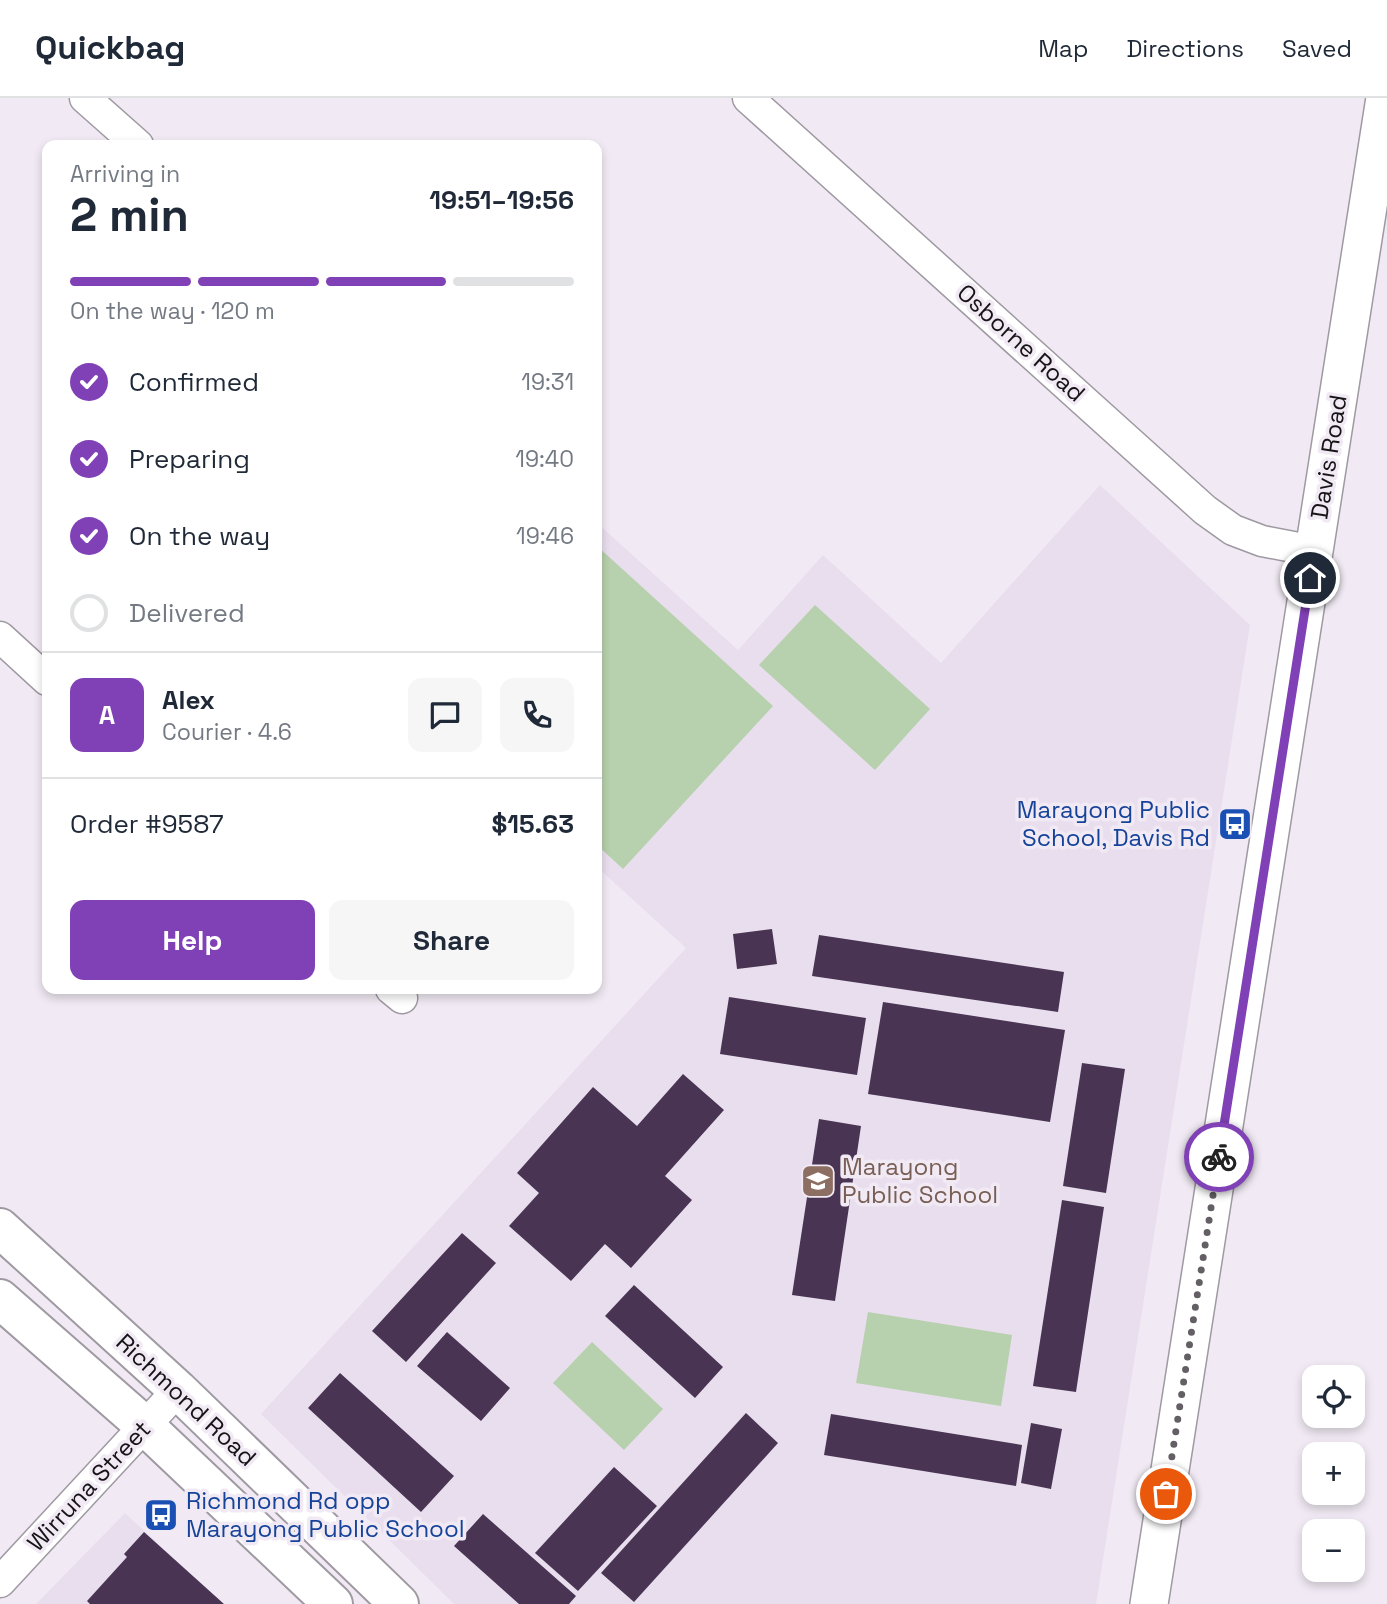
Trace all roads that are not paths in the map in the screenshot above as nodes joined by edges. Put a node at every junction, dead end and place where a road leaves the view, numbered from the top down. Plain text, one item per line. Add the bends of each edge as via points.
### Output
1 (85, 98) edge
2 (748, 98) edge
3 (1385, 98) edge
4 (132, 140) edge
5 (1314, 551) junction
6 (0, 637) edge
7 (42, 675) edge
8 (0, 1228) edge
9 (0, 1299) edge
10 (178, 1390) junction
11 (145, 1426) junction
12 (0, 1582) edge
13 (334, 1604) edge
14 (399, 1604) edge
15 (1149, 1604) edge

1 - 4 street
2 - 5 street, Osborne Road via 1205,510 1233,530 1262,541
3 - 5 street, Davis Road
5 - 15 street, Davis Road
6 - 7 street
8 - 10 main road, Richmond Road
9 - 11 main road, Richmond Road
10 - 11 street, Wirruna Street
10 - 14 main road, Richmond Road
11 - 12 street, Wirruna Street
11 - 13 main road, Richmond Road

